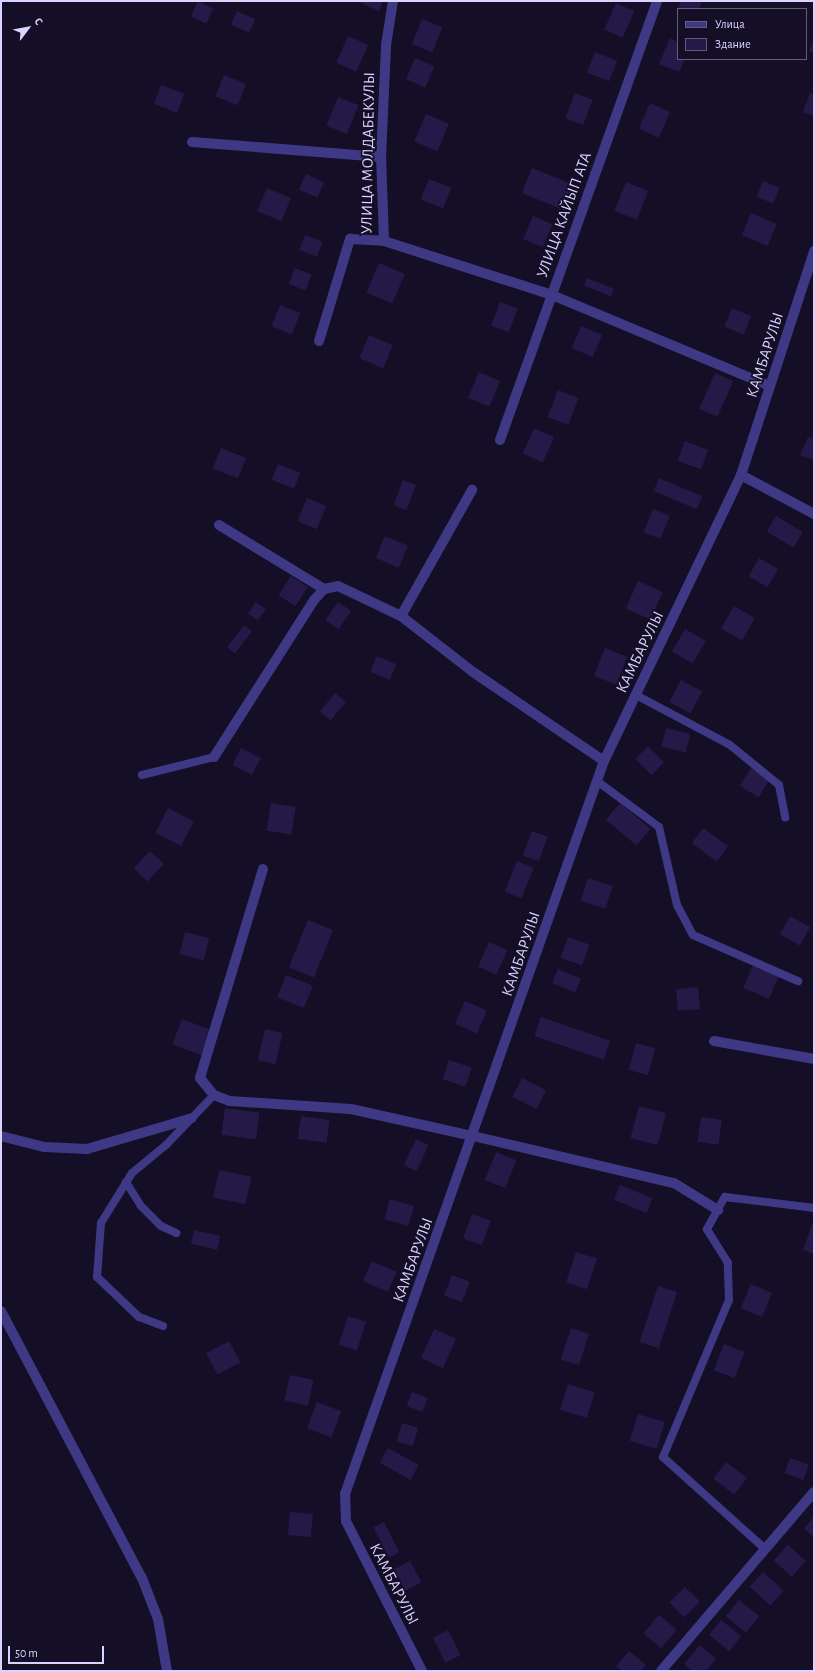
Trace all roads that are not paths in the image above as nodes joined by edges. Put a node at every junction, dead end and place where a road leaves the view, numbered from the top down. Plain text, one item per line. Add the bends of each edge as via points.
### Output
1 (393, 1) edge
2 (657, 1) edge
3 (192, 142) dead end
4 (381, 157) junction
5 (384, 241) junction
6 (814, 251) edge
7 (552, 295) junction
8 (319, 341) dead end
9 (770, 386) junction
10 (500, 440) dead end
11 (741, 475) junction
12 (472, 490) dead end
13 (814, 514) edge
14 (219, 525) dead end
15 (324, 589) junction
16 (401, 616) junction
17 (636, 695) junction
18 (214, 757) joint
19 (604, 761) junction
20 (142, 776) dead end
21 (597, 781) junction
22 (785, 817) dead end
23 (263, 869) dead end
24 (798, 981) dead end
25 (714, 1041) dead end
26 (814, 1059) edge
27 (214, 1095) junction
28 (192, 1118) junction
29 (1, 1136) edge
30 (473, 1136) junction
31 (126, 1182) junction
32 (814, 1208) edge
33 (718, 1210) junction
34 (176, 1233) dead end
35 (1, 1311) edge
36 (163, 1326) dead end
37 (814, 1492) edge
38 (764, 1548) junction
39 (167, 1671) edge
40 (422, 1671) edge
41 (661, 1671) edge

1 - 4 street, УЛИЦА МОЛДАБЕКУЛЫ via 386,45
2 - 7 street, УЛИЦА КАЙЫП АТА
3 - 4 street
4 - 5 street, УЛИЦА МОЛДАБЕКУЛЫ
5 - 7 street
5 - 8 street, УЛИЦА МОЛДАБЕКУЛЫ via 350,239
6 - 9 street, КАМБАРУЛЫ
7 - 9 street
7 - 10 street, УЛИЦА КАЙЫП АТА
9 - 11 street, КАМБАРУЛЫ
11 - 13 street
11 - 17 street, КАМБАРУЛЫ
12 - 16 street
14 - 15 street
15 - 16 street via 338,586
15 - 18 street via 314,600
16 - 19 street via 473,672
17 - 19 street, КАМБАРУЛЫ
17 - 22 lane via 730,745 779,785
18 - 20 lane
19 - 21 street, КАМБАРУЛЫ
21 - 24 lane via 659,827 677,906 693,935
21 - 30 street, КАМБАРУЛЫ
23 - 27 street via 200,1078
25 - 26 street
27 - 28 lane
27 - 30 street via 230,1101 352,1109
28 - 29 street via 87,1149 44,1147
28 - 31 lane via 166,1146 132,1173
30 - 33 street via 674,1183
30 - 40 street, КАМБАРУЛЫ via 345,1494 346,1521
31 - 34 lane via 141,1206 161,1226
31 - 36 lane via 101,1223 97,1277 139,1317
32 - 33 lane via 725,1197
33 - 38 lane via 707,1229 728,1263 729,1300 663,1457
35 - 39 street via 142,1578 158,1619
37 - 38 street
38 - 41 street

